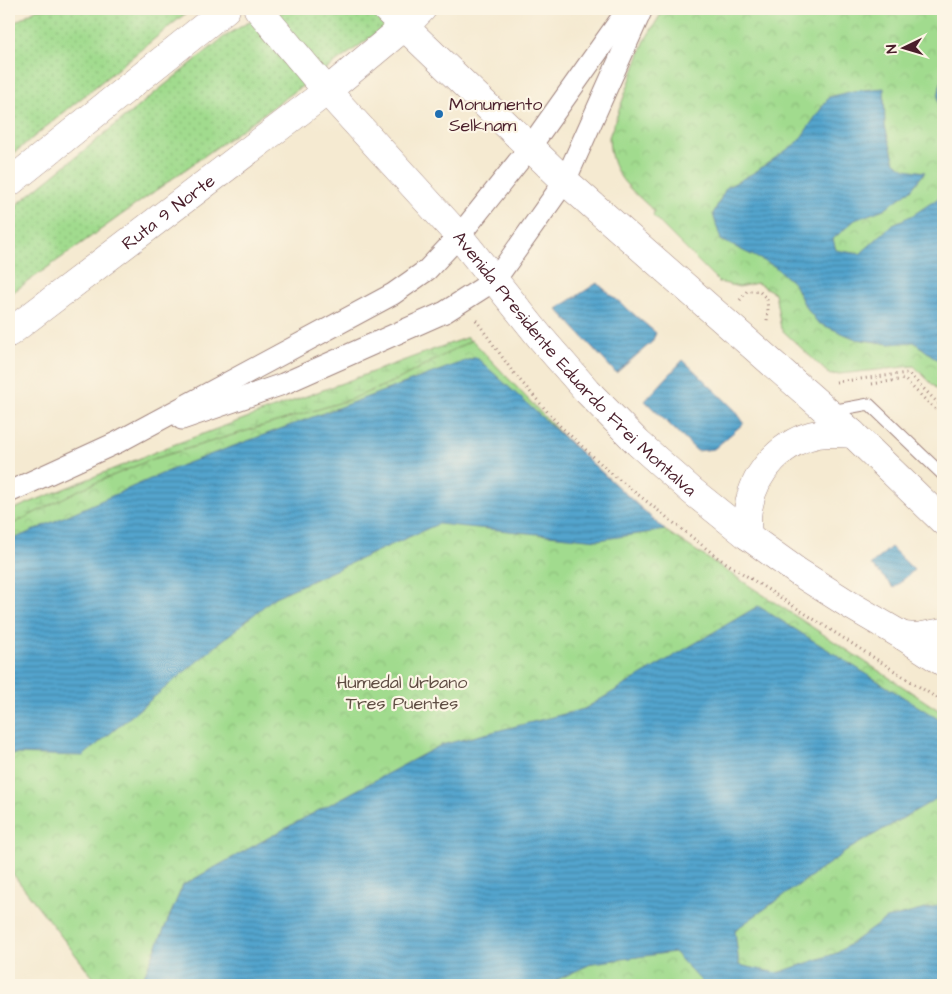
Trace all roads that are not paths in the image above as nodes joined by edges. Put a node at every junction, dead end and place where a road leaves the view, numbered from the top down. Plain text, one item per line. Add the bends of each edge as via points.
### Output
1 (226, 9) edge
2 (258, 9) edge
3 (628, 9) edge
4 (642, 9) edge
5 (404, 15) edge
6 (328, 91) junction
7 (530, 147) junction
8 (565, 181) junction
9 (9, 183) edge
10 (459, 236) junction
11 (495, 280) junction
12 (9, 333) edge
13 (827, 412) junction
14 (853, 434) junction
15 (118, 442) junction
16 (943, 475) edge
17 (9, 492) edge
18 (943, 521) edge
19 (748, 536) junction
20 (943, 632) edge
21 (903, 636) junction
22 (943, 662) edge

1 - 9 main road
2 - 6 main road, Avenida Presidente Eduardo Frei Montalva
3 - 7 street
4 - 8 street
5 - 6 main road, Ruta 9 Norte
5 - 7 main road
6 - 10 main road, Avenida Presidente Eduardo Frei Montalva
6 - 12 main road, Ruta 9 Norte
7 - 8 main road
7 - 10 street
8 - 11 street
8 - 13 main road
10 - 11 main road, Avenida Presidente Eduardo Frei Montalva
10 - 15 street via 427,270 393,294
11 - 15 street via 446,312 283,384
11 - 19 main road, Avenida Presidente Eduardo Frei Montalva via 587,391 665,467
13 - 14 main road
13 - 16 lane via 869,404
14 - 18 main road
14 - 19 main road via 825,434 799,440 770,462 752,491 748,506
15 - 17 street
19 - 21 main road, Avenida Presidente Eduardo Frei Montalva via 842,601
20 - 21 main road
21 - 22 main road, Avenida Presidente Eduardo Frei Montalva

